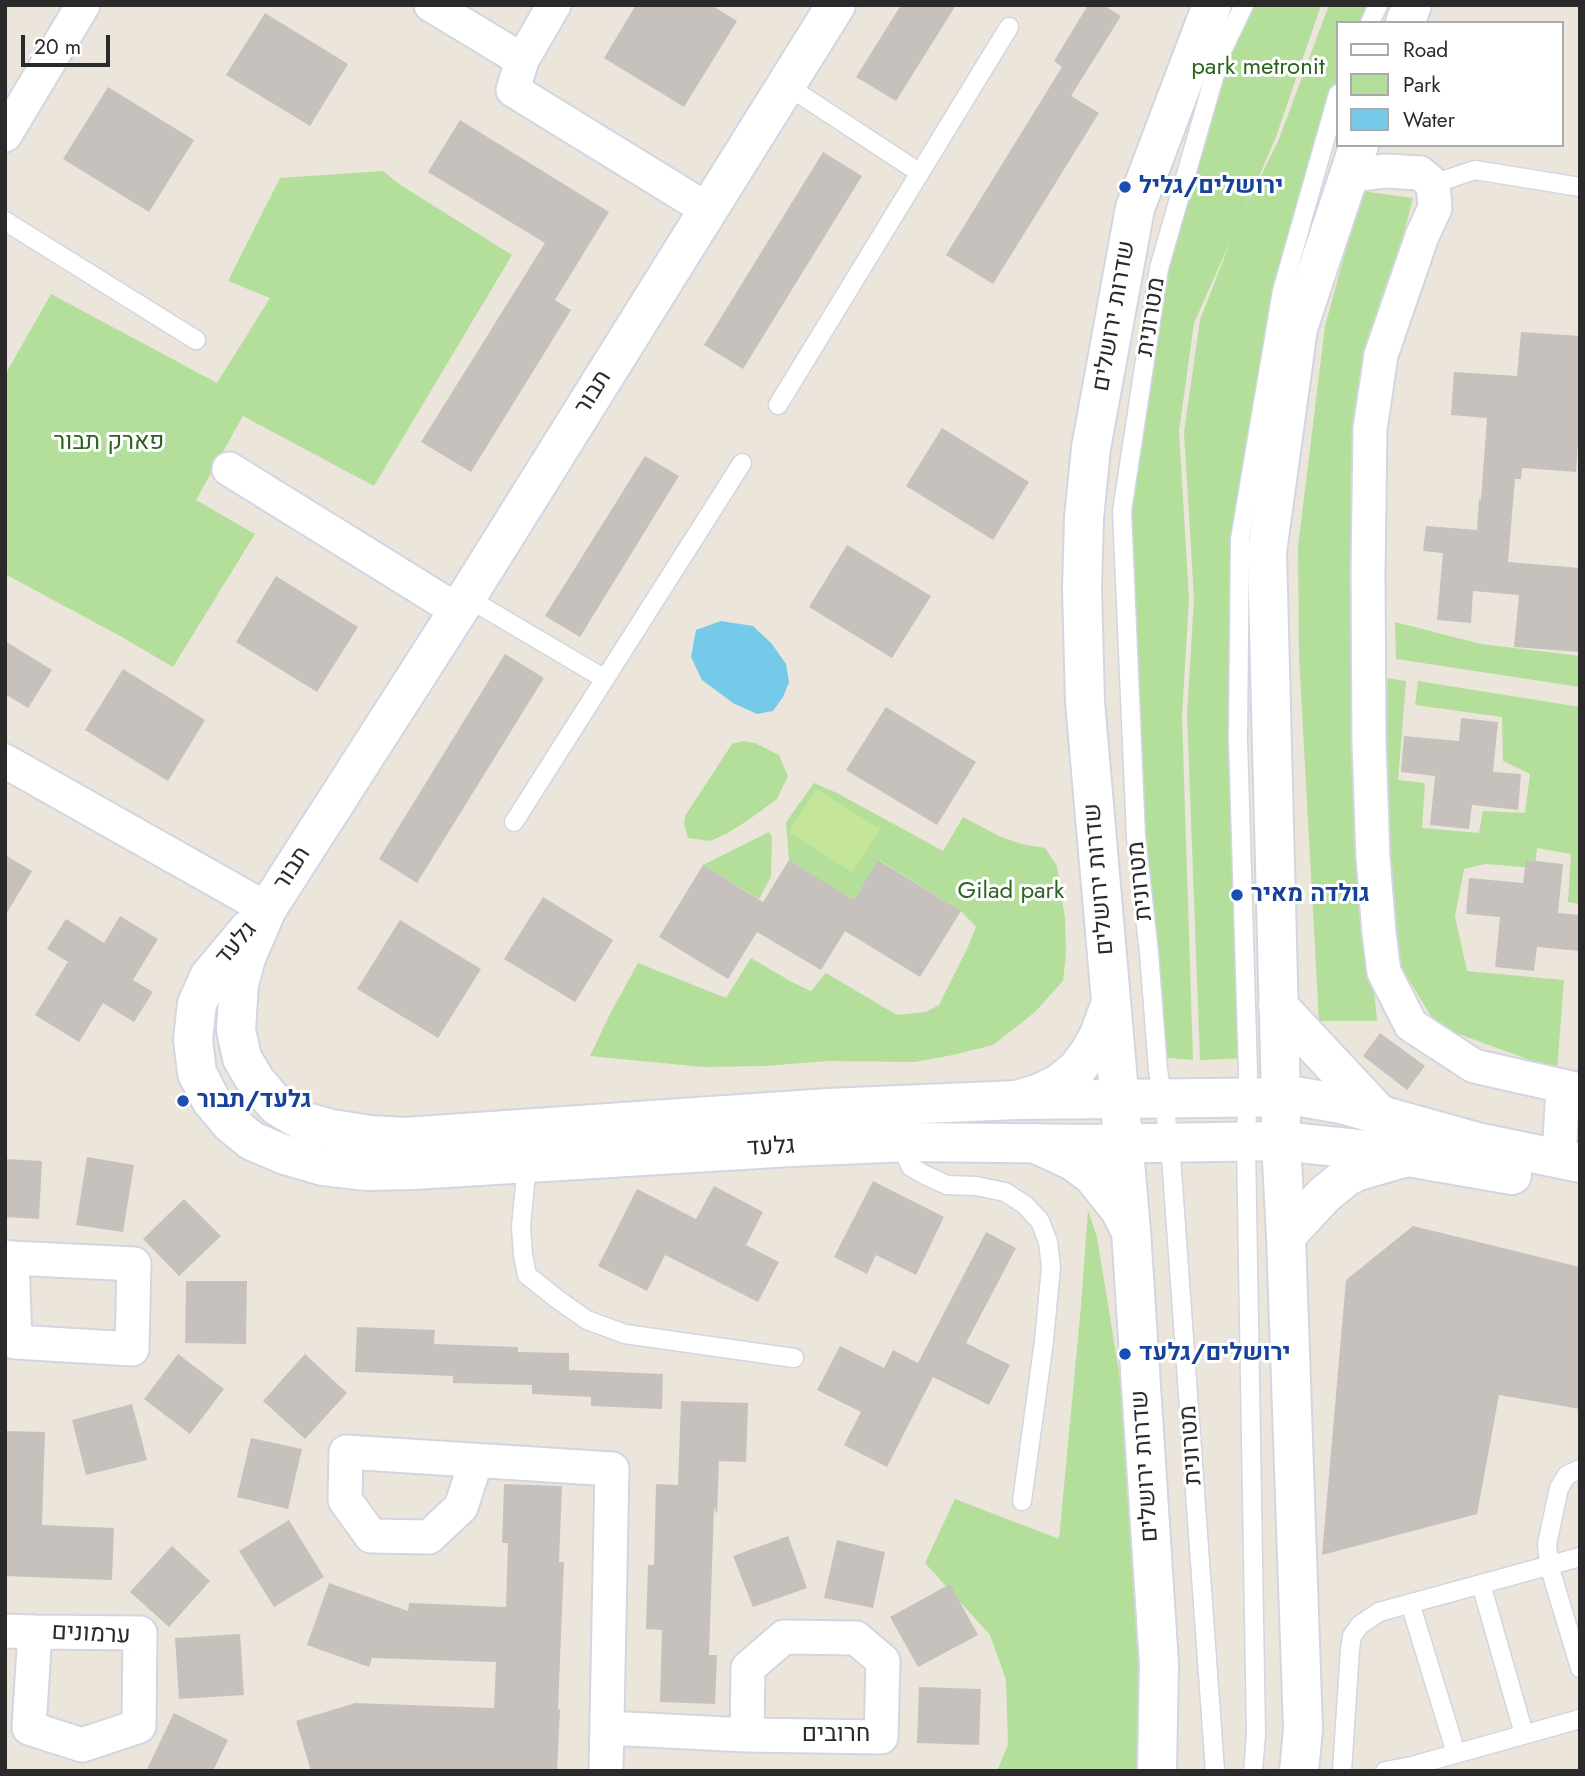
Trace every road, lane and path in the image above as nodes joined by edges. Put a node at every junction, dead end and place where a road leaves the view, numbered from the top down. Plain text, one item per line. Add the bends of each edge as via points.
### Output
1 (83, 5) edge
2 (431, 5) edge
3 (554, 5) edge
4 (836, 5) edge
5 (1378, 5) edge
6 (1220, 6) edge
7 (1371, 21) edge
8 (1009, 27) dead end
9 (522, 60) junction
10 (786, 85) junction
11 (1336, 101) edge
12 (5, 135) edge
13 (1354, 160) edge
14 (920, 173) junction
15 (1433, 184) junction
16 (1580, 187) edge
17 (708, 210) junction
18 (5, 221) edge
19 (196, 340) dead end
20 (778, 405) dead end
21 (742, 463) dead end
22 (229, 469) dead end
23 (462, 604) junction
24 (605, 679) junction
25 (5, 761) edge
26 (514, 822) dead end
27 (267, 909) junction
28 (1111, 1003) junction
29 (1278, 1006) junction
30 (1571, 1088) edge
31 (1264, 1097) junction
32 (1118, 1098) junction
33 (1163, 1098) junction
34 (1017, 1100) junction
35 (1379, 1114) junction
36 (1263, 1142) junction
37 (899, 1143) junction
38 (1034, 1143) junction
39 (1123, 1143) junction
40 (1170, 1143) junction
41 (1407, 1157) junction
42 (527, 1164) junction
43 (1573, 1170) edge
44 (1131, 1231) junction
45 (1286, 1236) junction
46 (794, 1358) dead end
47 (476, 1461) dead end
48 (1580, 1469) edge
49 (1022, 1501) dead end
50 (1580, 1557) edge
51 (1549, 1565) junction
52 (1481, 1584) junction
53 (1410, 1604) junction
54 (1580, 1668) edge
55 (1580, 1719) edge
56 (607, 1728) junction
57 (1524, 1734) junction
58 (747, 1735) junction
59 (1456, 1753) junction
60 (606, 1771) edge
61 (1157, 1771) edge
62 (1215, 1771) edge
63 (1253, 1771) edge
64 (1299, 1771) edge
65 (1342, 1771) edge
66 (1385, 1771) edge

1 - 12 street
2 - 9 street
3 - 9 street
4 - 10 street, תבור
5 - 7 lane
6 - 28 street, שדרות ירושלים via 1135,208 1091,448 1082,588 1085,702
6 - 33 lane, מטרונית via 1221,53 1159,268 1122,512 1136,837
8 - 14 lane
9 - 17 street via 513,90
10 - 14 lane
10 - 17 street, תבור
11 - 31 lane via 1282,291 1240,539 1238,739 1247,1058
13 - 15 street via 1386,171 1420,173
13 - 29 street via 1298,328 1267,552
14 - 20 lane
15 - 16 lane via 1475,170
15 - 30 street via 1435,208 1381,355 1370,429 1369,744 1384,972 1411,1025 1474,1066
17 - 23 street, תבור
18 - 19 lane
21 - 24 lane
22 - 23 street
23 - 24 lane
23 - 27 street, תבור
24 - 26 lane
25 - 27 street, תבור
27 - 34 street, גלעד via 239,984 236,1030 242,1058 277,1106 302,1121 332,1129 404,1137 740,1113
27 - 42 street, גלעד via 209,977 197,1004 193,1039 197,1073 231,1124 252,1141 323,1166 367,1171
28 - 32 street, שדרות ירושלים
28 - 34 street via 1099,1035 1077,1069 1060,1083
29 - 31 street
29 - 35 street
30 - 43 street
31 - 33 street
31 - 35 street via 1342,1104
31 - 36 street
32 - 33 street
32 - 34 street, גלעד
32 - 39 street, שדרות ירושלים
33 - 40 lane, מטרונית
35 - 43 street
36 - 40 street
36 - 41 street
36 - 45 street
36 - 63 lane
37 - 38 street, גלעד
37 - 42 street, גלעד
37 - 49 lane via 911,1167 925,1175 947,1185 1005,1192 1025,1205 1040,1221 1048,1242 1051,1267 1044,1341
38 - 39 street, גלעד
38 - 44 street via 1092,1175
39 - 40 street
39 - 44 street, שדרות ירושלים
40 - 62 lane, מטרונית
41 - 43 street via 1507,1174
41 - 45 street via 1346,1177
42 - 46 lane via 521,1226 527,1275 557,1299 587,1320 625,1334
44 - 61 street, שדרות ירושלים via 1158,1664
45 - 64 street via 1303,1729
47 - 56 street via 612,1469
48 - 51 lane via 1567,1475 1559,1488 1547,1544
50 - 51 lane
51 - 52 lane
51 - 54 lane
52 - 53 lane
52 - 57 lane
53 - 59 lane
53 - 65 lane via 1379,1612 1352,1636
55 - 57 lane
56 - 58 street, חרובים
56 - 60 street
57 - 59 lane
58 - 58 street, חרובים via 881,1737 883,1661 856,1638 784,1637 748,1668
59 - 66 lane

